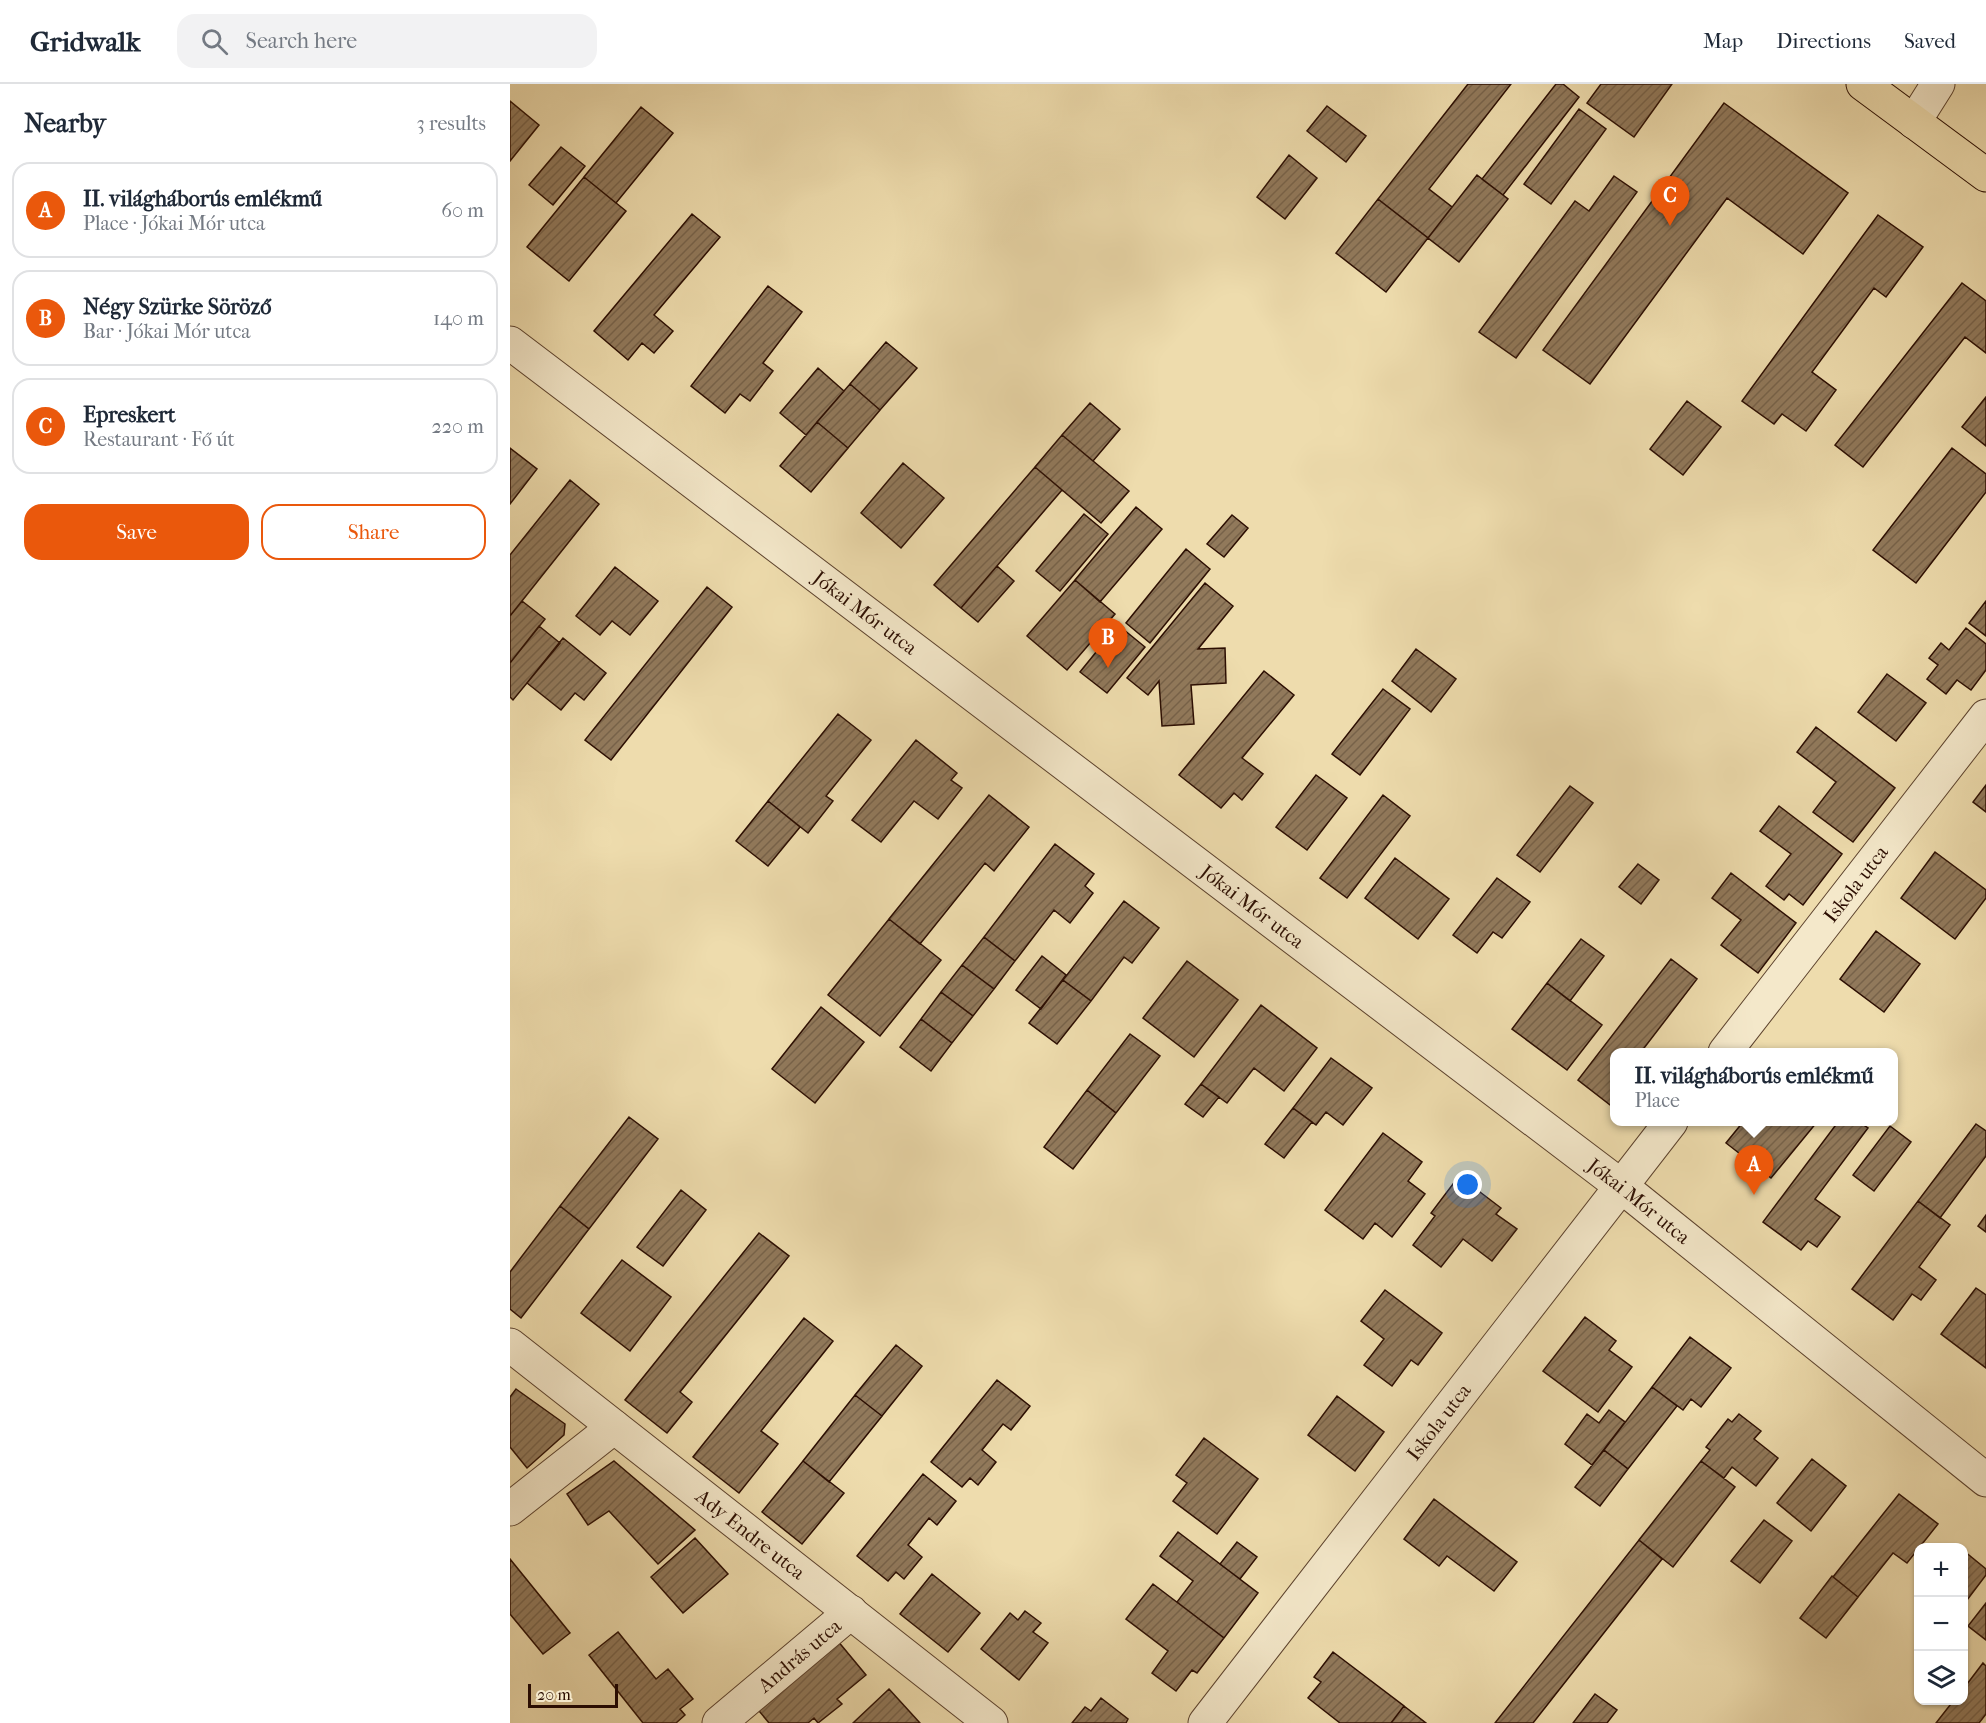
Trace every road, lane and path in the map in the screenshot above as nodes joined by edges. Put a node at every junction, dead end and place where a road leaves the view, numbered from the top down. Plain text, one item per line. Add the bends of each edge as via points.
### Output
1 (1863, 84) edge
2 (1938, 84) edge
3 (1914, 122) junction
4 (1986, 175) edge
5 (510, 343) edge
6 (1986, 716) edge
7 (1729, 1048) edge
8 (1668, 1126) edge
9 (1621, 1186) junction
10 (510, 1345) edge
11 (614, 1427) junction
12 (1986, 1480) edge
13 (510, 1509) edge
14 (851, 1612) junction
15 (719, 1723) edge
16 (991, 1723) edge
17 (1205, 1723) edge

1 - 3 main road
2 - 3 street
3 - 4 main road
5 - 9 street, Jókai Mór utca
6 - 7 street, Iskola utca
8 - 9 street, Iskola utca
9 - 12 street, Jókai Mór utca
9 - 17 street, Iskola utca
10 - 11 street, Ady Endre utca
11 - 13 street
11 - 14 street, Ady Endre utca
14 - 15 street, András utca
14 - 16 street, Ady Endre utca

